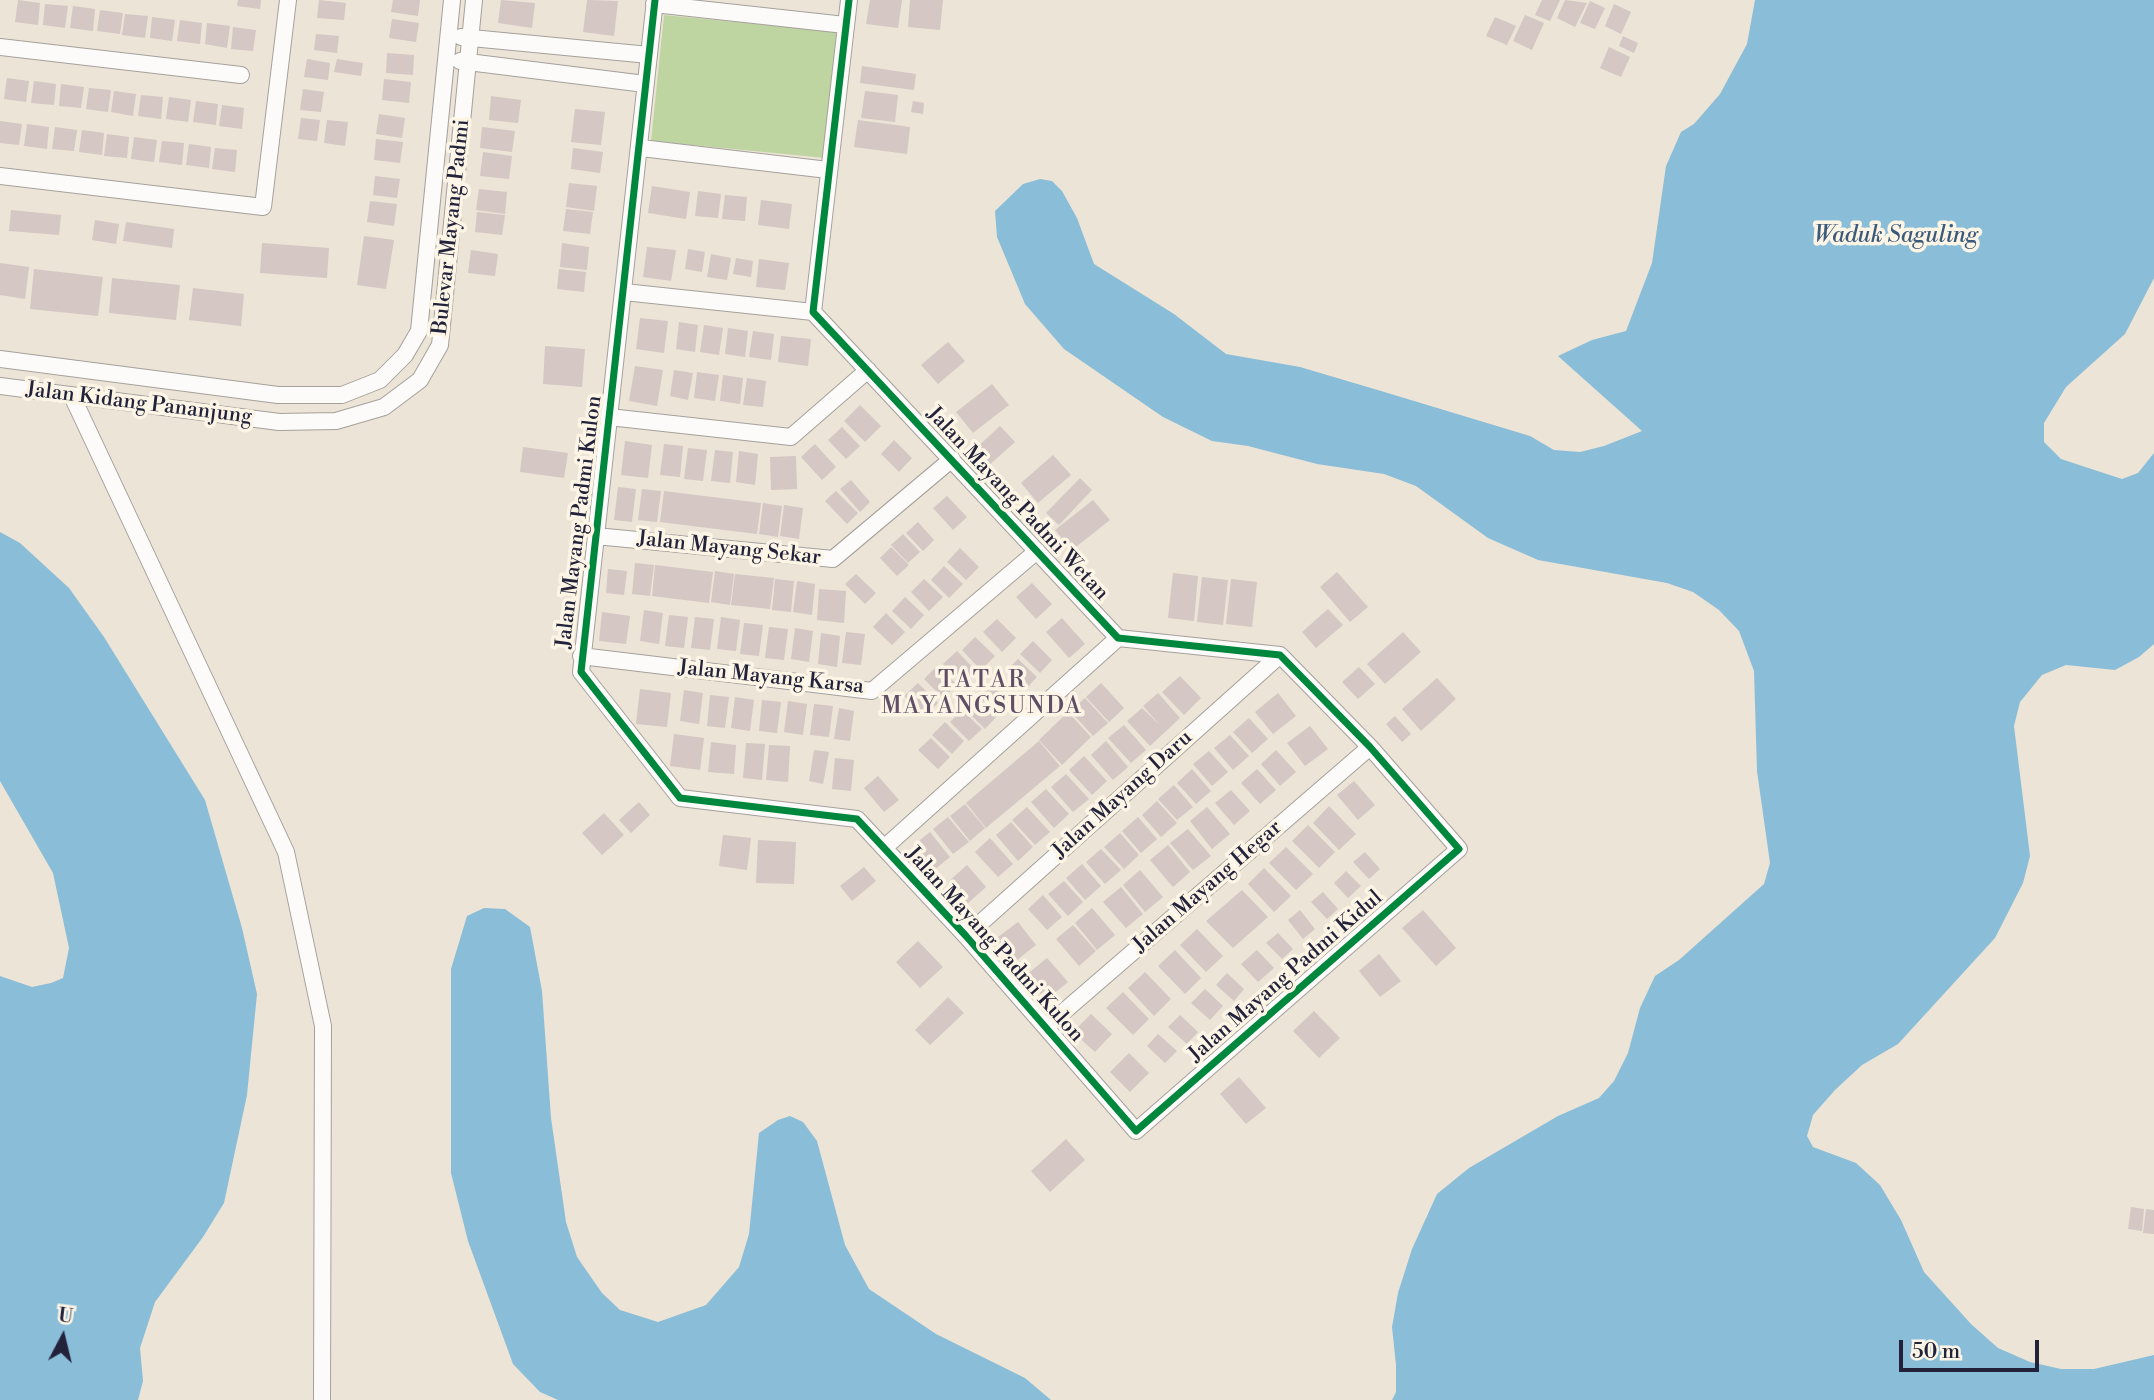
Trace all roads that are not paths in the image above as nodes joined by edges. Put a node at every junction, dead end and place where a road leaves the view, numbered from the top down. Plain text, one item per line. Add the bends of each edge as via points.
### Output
1 (288, 0) edge
2 (452, 0) edge
3 (474, 0) edge
4 (849, 0) edge
5 (655, 2) edge
6 (845, 25) junction
7 (448, 34) junction
8 (470, 38) junction
9 (0, 47) edge
10 (649, 55) junction
11 (446, 60) junction
12 (468, 62) junction
13 (242, 75) dead end
14 (645, 84) junction
15 (640, 148) junction
16 (828, 170) junction
17 (0, 176) edge
18 (624, 292) junction
19 (814, 312) junction
20 (0, 359) edge
21 (868, 370) junction
22 (0, 386) edge
23 (254, 392) junction
24 (72, 396) junction
25 (278, 396) joint
26 (609, 417) junction
27 (251, 418) junction
28 (279, 422) joint
29 (951, 459) junction
30 (596, 536) junction
31 (1037, 551) junction
32 (1118, 638) junction
33 (1280, 655) junction
34 (581, 656) junction
35 (1370, 747) junction
36 (884, 848) junction
37 (965, 936) junction
38 (1046, 1027) junction
39 (1136, 1132) joint
40 (322, 1400) edge

1 - 17 street via 263,207
2 - 7 street, Bulevar Mayang Padmi
3 - 8 street, Bulevar Mayang Padmi
4 - 6 street
5 - 6 street
5 - 10 street, Jalan Mayang Padmi Kulon
6 - 16 street
7 - 8 street
7 - 11 street, Bulevar Mayang Padmi
8 - 10 street
8 - 12 street, Bulevar Mayang Padmi
9 - 13 street
10 - 14 street, Jalan Mayang Padmi Kulon
11 - 12 street
11 - 25 street, Bulevar Mayang Padmi via 419,331 405,355 380,380 342,394
12 - 14 street
12 - 28 street, Bulevar Mayang Padmi via 440,345 420,380 384,407 336,421
14 - 15 street, Jalan Mayang Padmi Kulon
15 - 16 street
15 - 18 street, Jalan Mayang Padmi Kulon
16 - 19 street
18 - 19 street
18 - 26 street, Jalan Mayang Padmi Kulon
19 - 21 street, Jalan Mayang Padmi Wetan
20 - 23 street, Jalan Kidang Pananjung
21 - 26 street via 791,437
21 - 29 street, Jalan Mayang Padmi Wetan
22 - 24 street, Jalan Kidang Pananjung
23 - 25 street, Jalan Kidang Pananjung
23 - 27 street
24 - 27 street, Jalan Kidang Pananjung
24 - 40 street via 286,852 323,1026
26 - 30 street, Jalan Mayang Padmi Kulon
27 - 28 street, Jalan Kidang Pananjung
29 - 30 street, Jalan Mayang Sekar via 833,559
29 - 31 street, Jalan Mayang Padmi Wetan
30 - 34 street, Jalan Mayang Padmi Kulon
31 - 32 street, Jalan Mayang Padmi Wetan
31 - 34 street, Jalan Mayang Karsa via 872,691
32 - 33 street
32 - 36 street
33 - 35 street
33 - 37 street, Jalan Mayang Daru
34 - 36 street, Jalan Mayang Padmi Kulon via 581,672 680,798 857,819
35 - 38 street, Jalan Mayang Hegar
35 - 39 street, Jalan Mayang Padmi Kidul via 1459,849
36 - 37 street, Jalan Mayang Padmi Kulon
37 - 38 street, Jalan Mayang Padmi Kulon
38 - 39 street, Jalan Mayang Padmi Kulon

